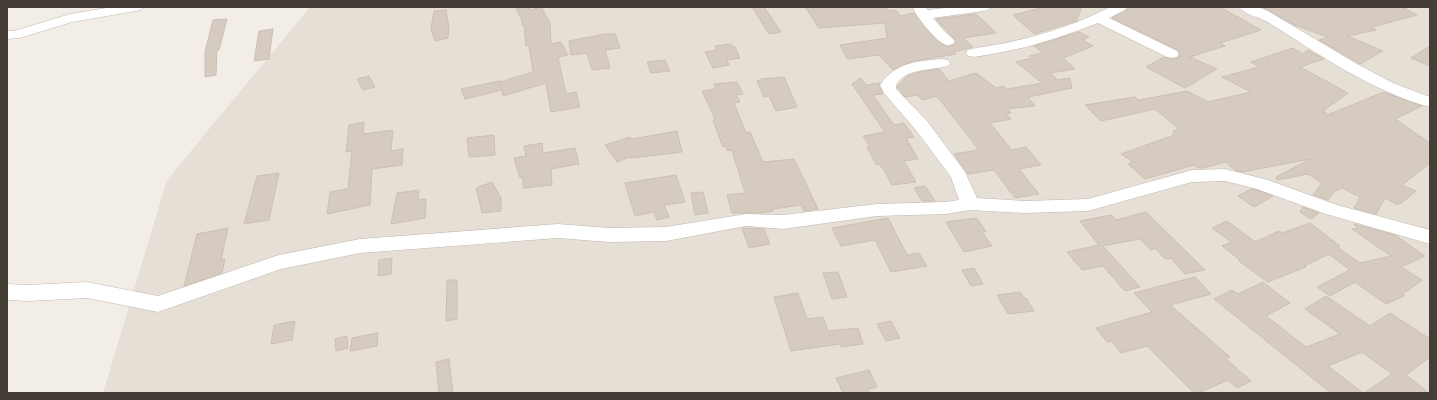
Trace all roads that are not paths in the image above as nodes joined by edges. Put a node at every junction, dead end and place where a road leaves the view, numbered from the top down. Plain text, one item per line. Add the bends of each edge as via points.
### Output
1 (136, 7) edge
2 (983, 7) edge
3 (1120, 7) edge
4 (1246, 7) edge
5 (921, 11) edge
6 (1099, 18) junction
7 (7, 35) edge
8 (948, 41) dead end
9 (973, 53) dead end
10 (1172, 54) dead end
11 (943, 63) dead end
12 (1430, 102) edge
13 (970, 204) junction
14 (1430, 236) edge
15 (7, 292) edge

1 - 7 street via 70,18 15,35
2 - 5 street
3 - 6 street
4 - 12 street via 1263,14 1388,86
5 - 8 street via 939,34
6 - 9 street via 1057,34
6 - 10 street
11 - 13 street via 907,69 890,80 888,85 889,90 921,125 959,176
13 - 14 street via 1024,207 1088,205 1192,176 1225,175 1262,184 1332,210
13 - 15 street via 946,208 877,210 783,222 746,220 666,234 609,235 558,231 360,246 279,262 158,304 87,290

